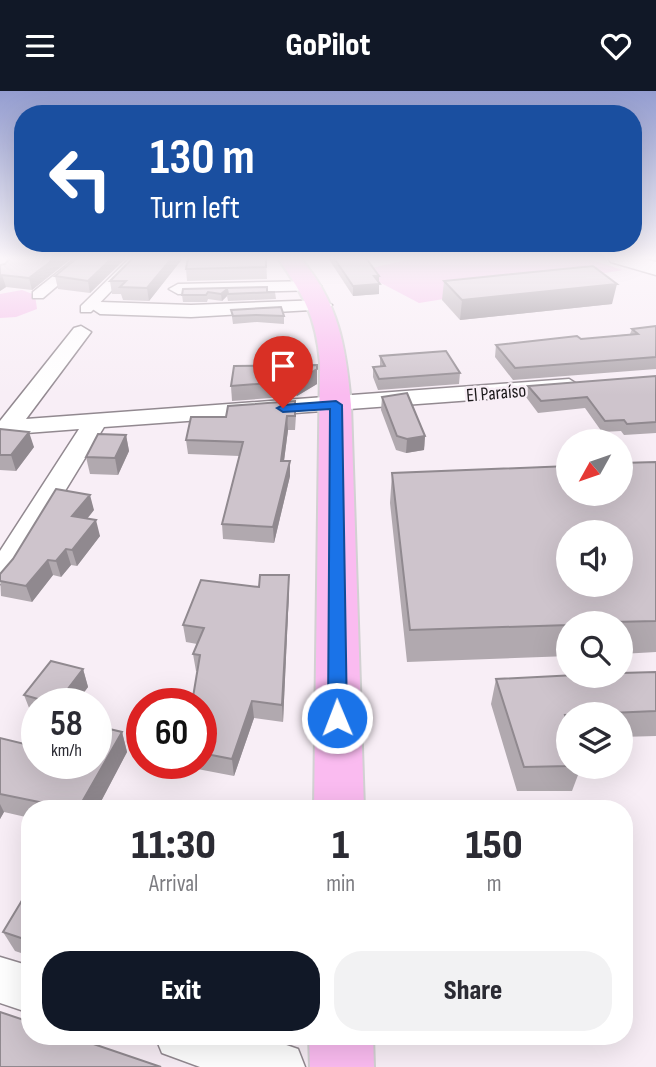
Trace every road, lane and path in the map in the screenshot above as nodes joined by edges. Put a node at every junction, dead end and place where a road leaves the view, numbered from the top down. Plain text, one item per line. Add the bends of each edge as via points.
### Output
1 (98, 304) edge
2 (250, 304) edge
3 (320, 304) edge
4 (93, 309) joint
5 (81, 332) dead end
6 (586, 384) edge
7 (336, 405) junction
8 (96, 421) junction
9 (4, 428) edge
10 (0, 574) edge
11 (339, 800) edge
12 (0, 981) edge
13 (21, 987) edge
14 (208, 1045) edge
15 (341, 1045) edge
16 (279, 1067) edge
17 (342, 1067) edge

1 - 4 street
2 - 4 street via 191,311
3 - 7 main road via 332,338
5 - 9 street
6 - 7 street, El Paraíso
7 - 8 street, El Paraíso
7 - 11 main road
8 - 9 street, El Paraíso
8 - 10 street
12 - 13 street
14 - 16 street
15 - 17 main road

